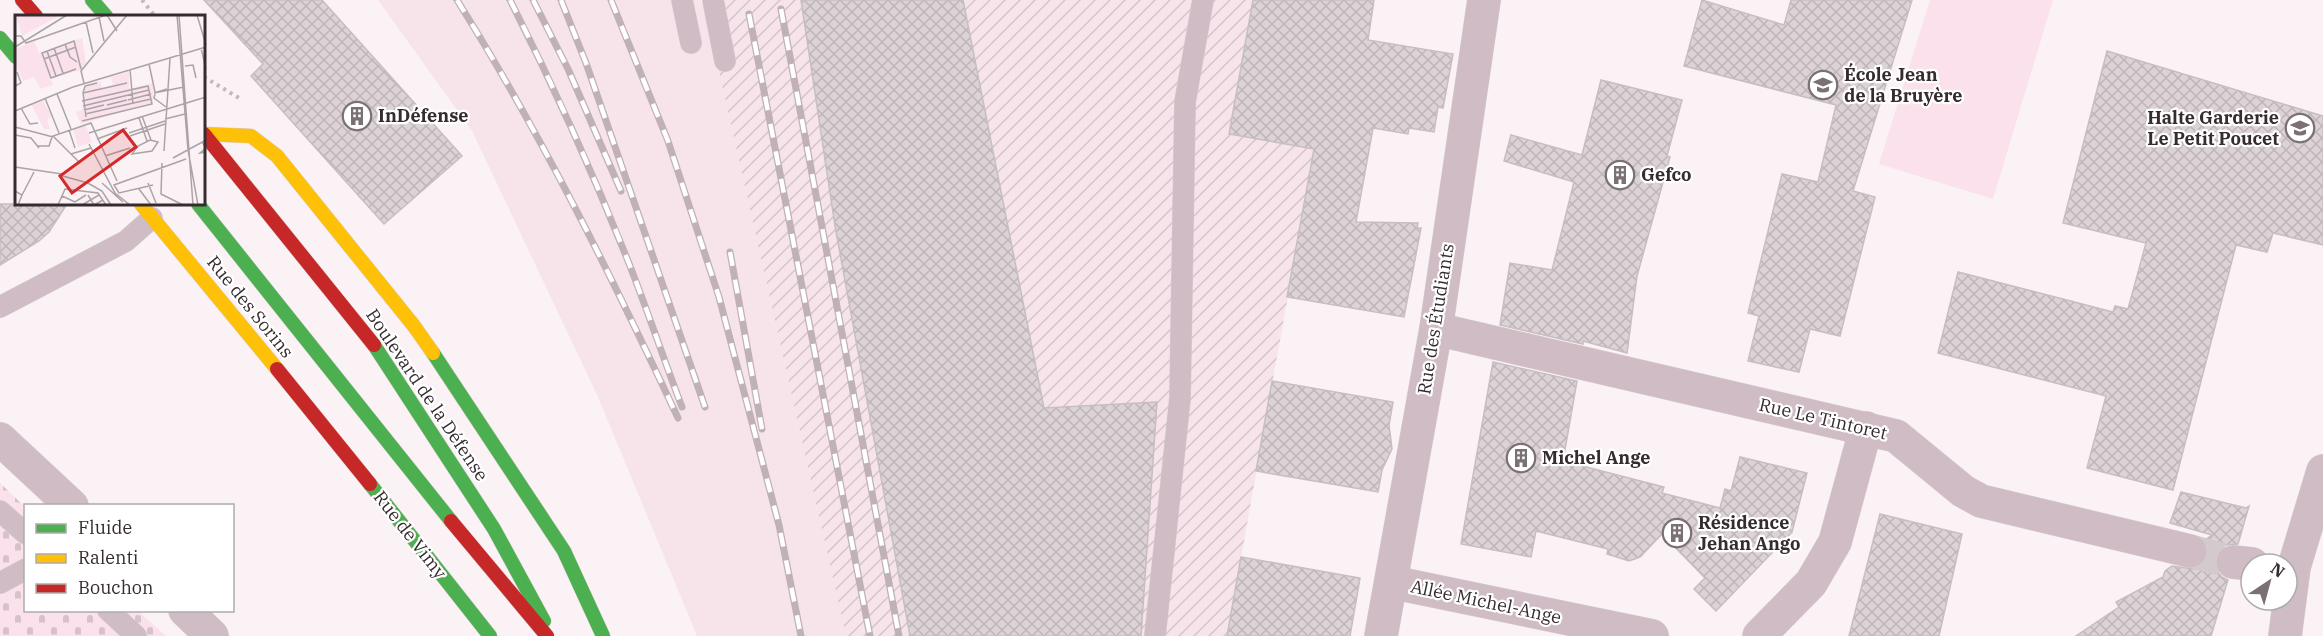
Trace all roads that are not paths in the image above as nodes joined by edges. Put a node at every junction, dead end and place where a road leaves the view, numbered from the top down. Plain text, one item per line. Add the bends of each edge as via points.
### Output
1 (22, 0) edge
2 (92, 0) edge
3 (682, 0) edge
4 (713, 0) edge
5 (1203, 0) edge
6 (1484, 0) edge
7 (35, 15) edge
8 (105, 15) edge
9 (0, 38) edge
10 (691, 43) dead end
11 (15, 56) edge
12 (725, 61) dead end
13 (206, 134) edge
14 (206, 136) edge
15 (200, 206) edge
16 (147, 211) edge
17 (0, 307) edge
18 (1436, 329) junction
19 (1866, 428) junction
20 (330, 434) joint
21 (0, 438) edge
22 (2323, 471) edge
23 (70, 504) edge
24 (0, 511) edge
25 (24, 532) edge
26 (2190, 551) tunnel mouth
27 (2295, 552) edge
28 (24, 570) edge
29 (1391, 582) junction
30 (0, 583) edge
31 (110, 612) edge
32 (187, 612) edge
33 (2287, 612) edge
34 (136, 636) edge
35 (212, 636) edge
36 (490, 636) edge
37 (547, 636) edge
38 (552, 636) edge
39 (603, 636) edge
40 (1155, 636) edge
41 (1382, 636) edge
42 (1652, 636) edge
43 (1759, 636) edge
44 (2285, 636) edge

1 - 7 main road
2 - 8 main road
3 - 10 lane
4 - 12 lane
5 - 40 lane via 1185,102 1180,398
6 - 18 street, Rue des Étudiants
9 - 11 main road
13 - 39 main road via 251,136 277,156 414,326 564,551
14 - 38 main road, Boulevard de la Défense via 381,353 494,529
15 - 37 main road via 422,487
16 - 17 lane via 126,241
16 - 20 main road, Rue des Sorins
18 - 19 street, Rue Le Tintoret
18 - 29 street, Rue des Étudiants
19 - 26 street, Rue Le Tintoret via 1896,436 1981,501
19 - 43 street via 1835,542 1811,583
20 - 36 main road, Rue de Vimy
21 - 23 street
22 - 27 street
24 - 25 lane
28 - 30 lane
29 - 41 street, Rue des Étudiants
29 - 42 street, Allée Michel-Ange
31 - 34 lane
32 - 35 street
33 - 44 street

